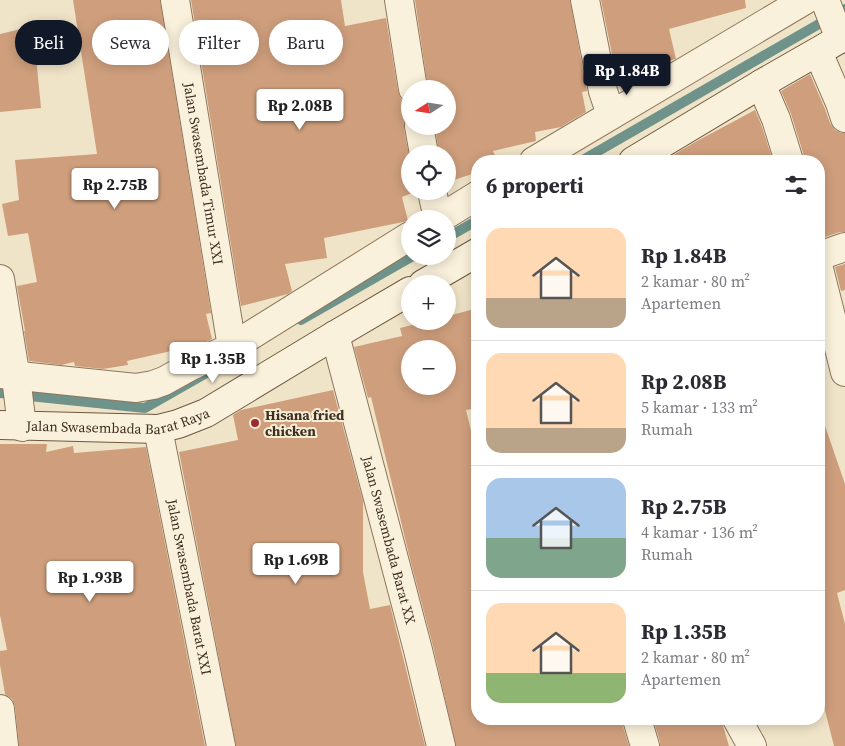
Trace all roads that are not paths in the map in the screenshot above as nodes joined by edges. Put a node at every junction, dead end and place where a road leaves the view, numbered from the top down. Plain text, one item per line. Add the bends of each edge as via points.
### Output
1 (175, 0) edge
2 (399, 0) edge
3 (586, 0) edge
4 (819, 2) edge
5 (836, 40) edge
6 (412, 80) edge
7 (761, 84) junction
8 (611, 115) junction
9 (845, 118) edge
10 (544, 155) edge
11 (643, 155) edge
12 (787, 155) edge
13 (471, 199) edge
14 (453, 210) edge
15 (401, 242) edge
16 (845, 247) edge
17 (825, 254) edge
18 (471, 256) edge
19 (438, 275) edge
20 (0, 279) edge
21 (825, 293) edge
22 (401, 296) edge
23 (335, 335) junction
24 (232, 347) junction
25 (845, 372) edge
26 (11, 378) edge
27 (14, 424) edge
28 (158, 429) junction
29 (0, 709) edge
30 (639, 725) edge
31 (740, 725) edge
32 (4, 746) edge
33 (221, 746) edge
34 (440, 746) edge
35 (645, 746) edge
36 (752, 746) edge

1 - 24 street, Jalan Swasembada Timur XXI
2 - 6 street
3 - 8 street via 603,91
4 - 5 street
4 - 8 street
5 - 7 street
5 - 9 street via 840,103
7 - 11 street
7 - 12 street
8 - 10 street
13 - 14 street
15 - 24 street
16 - 17 street
18 - 19 street
20 - 26 street
21 - 25 street
22 - 23 street, Jalan Swasembada Barat Raya
23 - 28 street, Jalan Swasembada Barat Raya via 206,413
23 - 34 street, Jalan Swasembada Barat XX
24 - 26 street via 164,381 136,388
26 - 27 street
27 - 28 street, Jalan Swasembada Barat Raya
28 - 33 street, Jalan Swasembada Barat XXI
29 - 32 street
30 - 35 street
31 - 36 street

